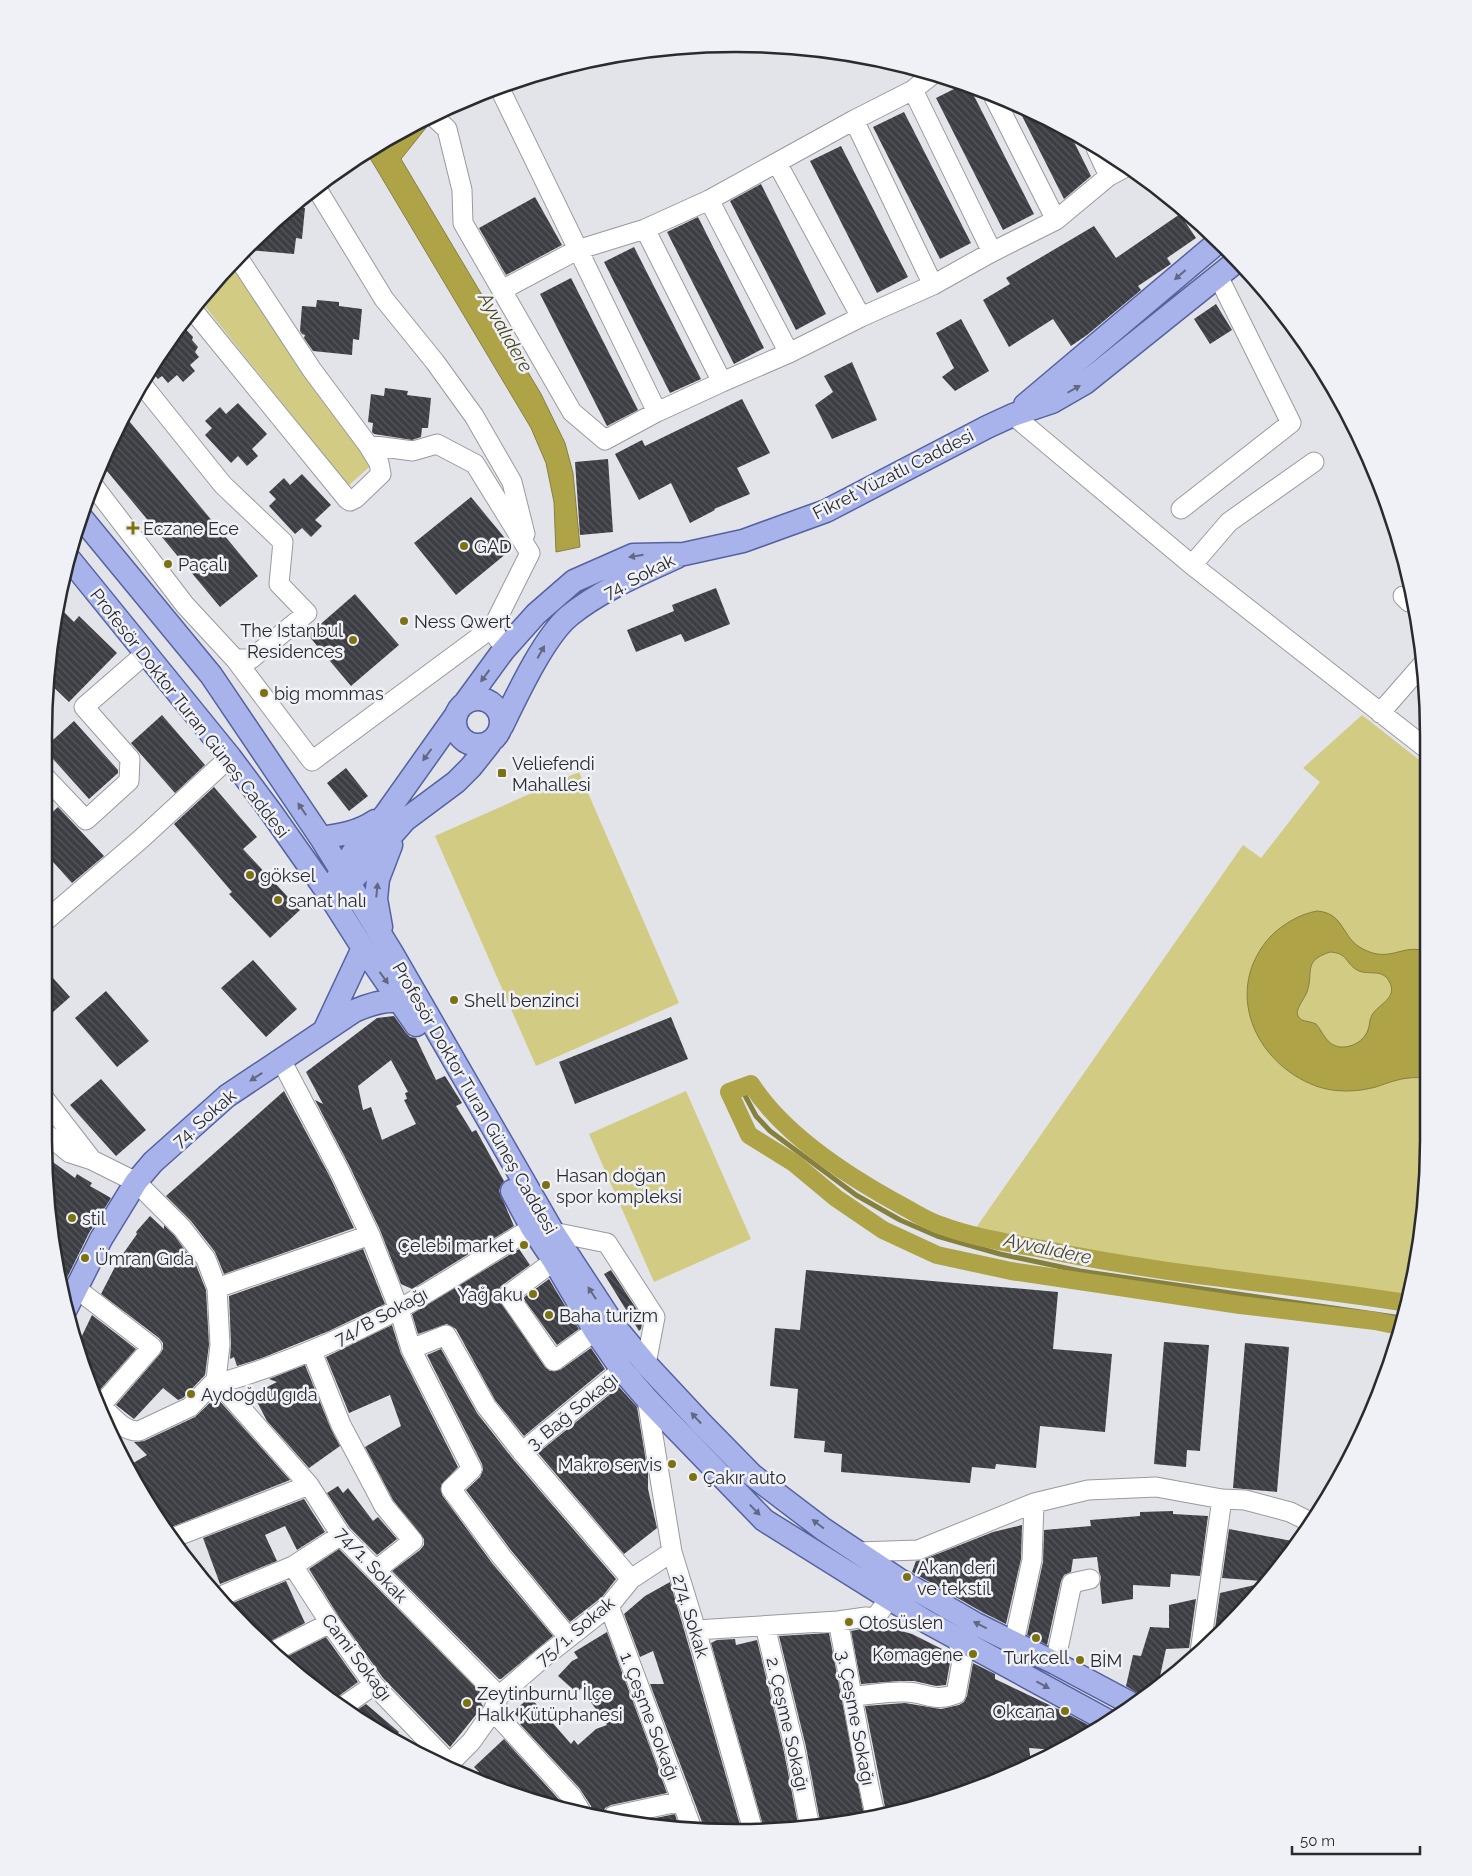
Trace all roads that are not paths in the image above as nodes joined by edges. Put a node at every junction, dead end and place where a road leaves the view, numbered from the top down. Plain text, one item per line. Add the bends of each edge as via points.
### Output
1 (926, 80) edge
2 (913, 90) junction
3 (502, 94) edge
4 (998, 105) edge
5 (854, 120) junction
6 (438, 121) edge
7 (1101, 158) edge
8 (777, 163) junction
9 (1119, 170) edge
10 (1109, 176) junction
11 (320, 194) edge
12 (709, 200) junction
13 (1056, 220) junction
14 (645, 228) junction
15 (1213, 247) edge
16 (578, 250) junction
17 (992, 252) junction
18 (242, 264) edge
19 (1231, 266) edge
20 (1218, 276) junction
21 (933, 285) junction
22 (502, 290) junction
23 (197, 316) edge
24 (861, 317) junction
25 (789, 353) junction
26 (722, 382) junction
27 (147, 390) edge
28 (657, 412) junction
29 (1013, 415) junction
30 (368, 445) junction
31 (1314, 462) dead end
32 (98, 492) edge
33 (1181, 509) dead end
34 (87, 524) edge
35 (530, 553) junction
36 (684, 554) junction
37 (75, 565) edge
38 (1192, 565) junction
39 (493, 627) junction
40 (503, 651) junction
41 (145, 654) junction
42 (235, 659) junction
43 (1416, 672) edge
44 (460, 709) junction
45 (1380, 713) junction
46 (496, 734) junction
47 (1420, 744) edge
48 (230, 757) junction
49 (52, 784) edge
50 (395, 817) junction
51 (321, 838) junction
52 (345, 877) junction
53 (328, 893) junction
54 (52, 915) edge
55 (382, 938) junction
56 (363, 948) junction
57 (400, 1000) junction
58 (424, 1011) junction
59 (324, 1029) junction
60 (281, 1060) junction
61 (52, 1108) edge
62 (52, 1138) edge
63 (92, 1160) junction
64 (136, 1182) junction
65 (542, 1230) junction
66 (370, 1234) junction
67 (554, 1261) junction
68 (217, 1288) junction
69 (77, 1289) junction
70 (72, 1298) edge
71 (399, 1309) junction
72 (595, 1331) junction
73 (411, 1349) junction
74 (312, 1352) junction
75 (646, 1364) junction
76 (622, 1370) junction
77 (218, 1381) junction
78 (647, 1399) junction
79 (105, 1401) edge
80 (111, 1415) edge
81 (522, 1452) junction
82 (309, 1485) junction
83 (1222, 1499) junction
84 (1034, 1503) junction
85 (1304, 1519) edge
86 (341, 1535) junction
87 (179, 1536) edge
88 (918, 1550) junction
89 (672, 1552) junction
90 (858, 1552) junction
91 (293, 1566) junction
92 (376, 1570) junction
93 (894, 1577) junction
94 (631, 1579) junction
95 (1090, 1579) dead end
96 (225, 1594) edge
97 (889, 1599) junction
98 (609, 1606) junction
99 (838, 1621) junction
100 (330, 1623) junction
101 (765, 1626) junction
102 (696, 1630) junction
103 (568, 1637) junction
104 (956, 1637) junction
105 (1202, 1640) edge
106 (1014, 1642) junction
107 (279, 1648) edge
108 (1055, 1663) junction
109 (374, 1685) junction
110 (853, 1696) junction
111 (1126, 1701) edge
112 (348, 1702) edge
113 (496, 1704) junction
114 (1101, 1717) edge
115 (442, 1757) edge
116 (452, 1761) edge
117 (682, 1801) junction
118 (577, 1804) edge
119 (874, 1809) edge
120 (624, 1814) edge
121 (808, 1820) edge
122 (690, 1822) edge
123 (751, 1823) edge

1 - 2 street
2 - 5 street
2 - 17 street
3 - 16 street
4 - 13 street
5 - 8 street
5 - 21 street
6 - 22 street via 447,129 462,190 463,223
7 - 10 street
8 - 12 street
8 - 24 street
9 - 10 street
10 - 13 street
11 - 35 street via 384,299 474,416 512,482
12 - 14 street
12 - 25 street
13 - 17 street
14 - 16 street
14 - 26 street
15 -> 29 main road
16 - 22 street
16 - 28 street
17 - 21 street
18 - 30 street via 312,370
19 - 20 main road
29 -> 20 main road via 1052,402 1084,383
20 - 33 street via 1291,423
21 - 24 street
22 - 28 street via 572,412 605,440
23 - 30 street via 350,501 381,474 379,463
24 - 25 street
25 - 26 street
26 - 28 street
27 - 42 street via 223,485 283,542 278,584 307,613 251,658
29 - 36 main road, Fikret Yüzatlı Caddesi via 826,511 743,541
29 - 38 street
30 - 35 street via 413,451 437,444 475,464
31 - 38 street via 1229,522
32 - 42 street via 185,605
51 -> 34 main road, Profesör Doktor Turan Güneş Caddesi via 211,675
35 - 39 street
36 -> 40 main road, 74. Sokak via 633,555 574,581 536,614
46 -> 36 main road, 74. Sokak via 547,642 569,616 610,589
37 - 41 main road, Profesör Doktor Turan Güneş Caddesi
38 - 45 street
39 - 40 street
39 - 42 street via 312,761
40 -> 44 main road, 74. Sokak
41 - 48 main road, Profesör Doktor Turan Güneş Caddesi
41 - 49 street via 84,707 130,759 130,781 86,820
43 - 45 street
44 - 46 main road via 480,699 494,704 502,718
44 - 46 main road via 454,723 460,738 467,743 474,746
44 -> 50 main road, 74. Sokak
45 - 47 street
46 - 50 main road, 74. Sokak via 456,782
48 - 53 main road, Profesör Doktor Turan Güneş Caddesi
48 - 54 street
50 - 51 main road via 345,834
50 - 52 main road
55 -> 50 main road via 376,899 378,879
51 - 52 main road, Profesör Doktor Turan Güneş Caddesi
52 - 53 main road
52 - 55 main road, Profesör Doktor Turan Güneş Caddesi
53 - 56 main road, Profesör Doktor Turan Güneş Caddesi
55 - 58 main road, Profesör Doktor Turan Güneş Caddesi
56 -> 57 main road, Profesör Doktor Turan Güneş Caddesi
56 - 59 main road, 74. Sokak
57 - 58 main road
57 - 59 main road via 369,1005
57 - 65 main road, Profesör Doktor Turan Güneş Caddesi
58 - 65 main road, Profesör Doktor Turan Güneş Caddesi
59 - 60 main road, 74. Sokak
60 -> 64 main road, 74. Sokak via 227,1096 153,1162
60 - 66 street
61 - 63 street
62 - 63 street via 70,1153
63 - 64 street
64 - 68 street via 182,1228 206,1259
64 - 69 main road, 74. Sokak via 101,1239
65 - 67 main road, Profesör Doktor Turan Güneş Caddesi
65 - 71 street, 74/B Sokağı
75 -> 65 main road, Profesör Doktor Turan Güneş Caddesi
65 - 75 street via 607,1244 654,1317
66 - 68 street
66 - 71 street
67 - 72 main road, Profesör Doktor Turan Güneş Caddesi
67 - 72 street via 508,1295 554,1361
68 - 77 street
69 - 70 main road, 74. Sokak
69 - 79 street via 152,1347
71 - 73 street
71 - 74 street, 74/B Sokağı
72 - 76 main road, Profesör Doktor Turan Güneş Caddesi
73 - 81 street via 446,1335 486,1406
73 - 103 street via 472,1469 451,1489
74 - 77 street, 74/B Sokağı via 264,1370
74 - 92 street via 345,1433 384,1506 413,1541
90 -> 75 main road, Profesör Doktor Turan Güneş Caddesi via 752,1475
76 - 78 main road, Profesör Doktor Turan Güneş Caddesi
76 - 81 street, 3. Bağ Sokağı
77 - 80 street via 190,1407 140,1431 126,1428
77 - 82 street, 74/1. Sokak
78 - 89 street, 274. Sokak
78 -> 97 main road, Profesör Doktor Turan Güneş Caddesi via 764,1520
81 - 94 street
82 - 86 street, 74/1. Sokak
82 - 87 street
83 - 84 street via 1156,1487 1088,1490
83 - 85 street via 1245,1500
83 - 105 street
84 - 88 street
84 - 106 street via 1032,1560
86 - 91 street
86 - 92 street, 74/1. Sokak
88 - 90 street
88 - 93 street
89 - 94 street, 75/1. Sokak
89 - 102 street, 274. Sokak
90 - 93 main road, Profesör Doktor Turan Güneş Caddesi
91 - 96 street
91 - 100 street, Cami Sokağı
92 - 113 street, 74/1. Sokak
106 -> 93 main road, Profesör Doktor Turan Güneş Caddesi
94 - 98 street, 75/1. Sokak
95 - 108 street via 1072,1583
97 - 99 street via 875,1618
97 - 104 main road, Profesör Doktor Turan Güneş Caddesi
98 - 103 street, 75/1. Sokak
98 - 117 street, 1. Çeşme Sokağı
99 - 101 street
99 - 110 street, 3. Çeşme Sokağı
100 - 107 street
100 - 109 street, Cami Sokağı
101 - 102 street
101 - 121 street, 2. Çeşme Sokağı
102 - 123 street, 274. Sokak
103 - 113 street, 75/1. Sokak
104 - 110 street via 963,1656 956,1694 945,1698 906,1692
104 -> 114 main road, Profesör Doktor Turan Güneş Caddesi
106 - 108 main road, Profesör Doktor Turan Güneş Caddesi
108 - 111 main road, Profesör Doktor Turan Güneş Caddesi
109 - 112 street
109 - 115 street, Cami Sokağı
110 - 119 street, 3. Çeşme Sokağı
113 - 116 street, 75/1. Sokak via 471,1742
113 - 118 street, 74/1. Sokak
117 - 120 street
117 - 122 street, 1. Çeşme Sokağı

